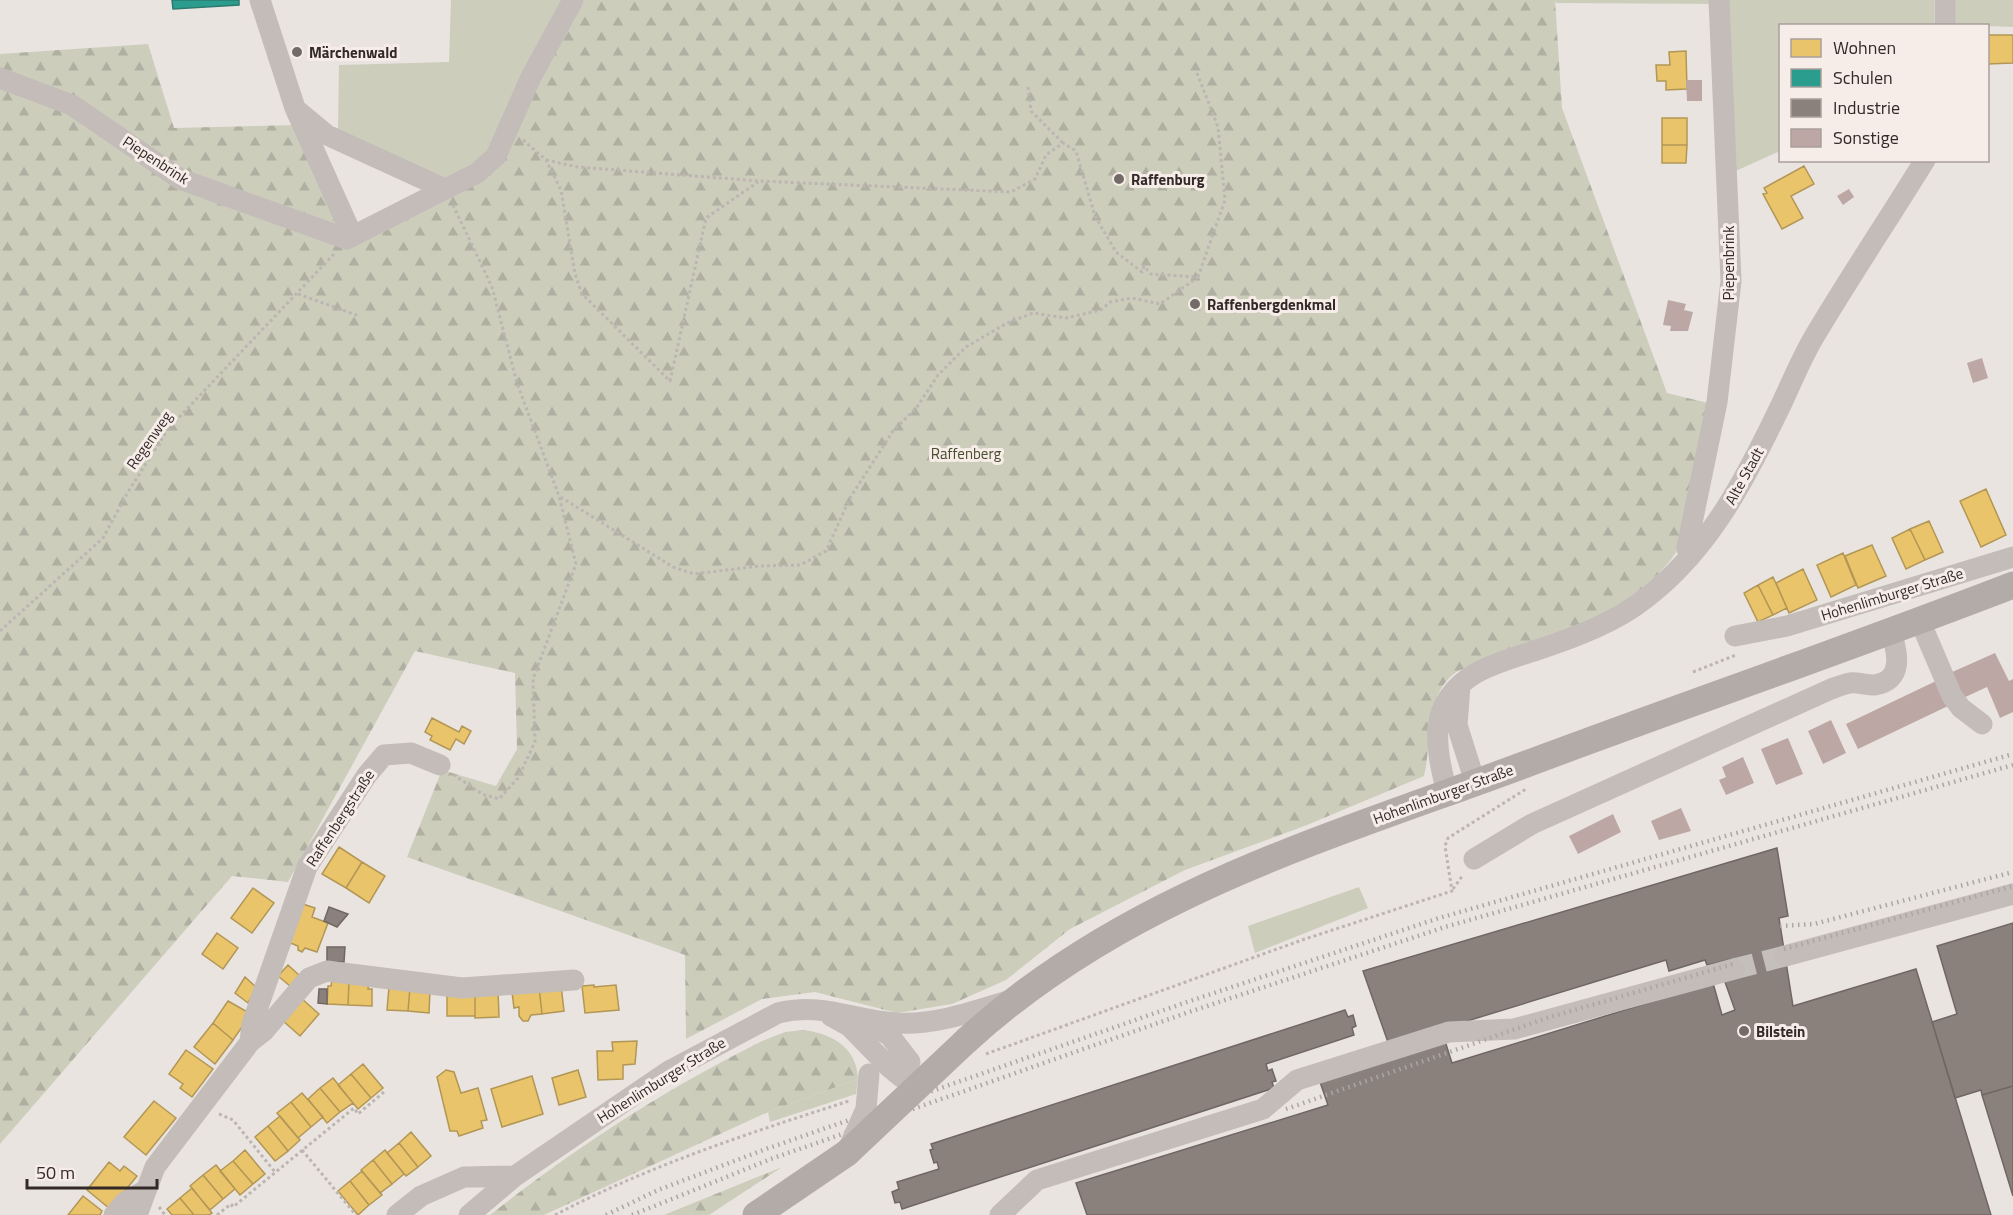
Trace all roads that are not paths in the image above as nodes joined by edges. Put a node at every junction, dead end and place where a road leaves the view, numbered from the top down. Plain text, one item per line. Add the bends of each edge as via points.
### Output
1 (260, 0) edge
2 (573, 0) edge
3 (1719, 0) edge
4 (1945, 0) edge
5 (1945, 24) edge
6 (0, 78) edge
7 (295, 108) junction
8 (1924, 162) edge
9 (445, 189) junction
10 (349, 237) junction
11 (2013, 557) edge
12 (1689, 558) junction
13 (2013, 585) edge
14 (1920, 621) junction
15 (1891, 632) junction
16 (1735, 636) road end
17 (1460, 685) junction
18 (1982, 723) dead end
19 (440, 765) road end
20 (1475, 782) junction
21 (1447, 793) junction
22 (1474, 859) dead end
23 (2013, 894) edge
24 (1785, 956) tunnel mouth
25 (1734, 969) tunnel mouth
26 (574, 980) dead end
27 (1016, 999) junction
28 (817, 1009) junction
29 (860, 1017) junction
30 (250, 1042) junction
31 (879, 1070) junction
32 (916, 1074) junction
33 (847, 1153) junction
34 (515, 1176) junction
35 (144, 1191) junction
36 (114, 1215) edge
37 (137, 1215) edge
38 (397, 1215) edge
39 (469, 1215) edge
40 (756, 1215) edge
41 (1000, 1215) edge

1 - 7 street
2 - 9 street via 531,77 496,156 477,173
3 - 12 street, Piepenbrink via 1731,281 1717,402
4 - 5 street
6 - 10 street, Piepenbrink via 72,105 180,179 228,199
7 - 9 street via 327,135
7 - 10 street
8 - 12 street, Alte Stadt via 1813,339 1735,496
9 - 10 street
11 - 16 street, Hohenlimburger Straße via 1797,623
12 - 17 street, Alte Stadt via 1626,613 1545,648 1492,665
13 - 14 main road, Hohenlimburger Straße
14 - 15 main road, Hohenlimburger Straße
14 - 18 street via 1952,696
15 - 20 main road, Hohenlimburger Straße
15 - 22 street via 1898,653 1893,675 1887,681 1873,685 1851,683 1831,689 1532,824
17 - 20 street via 1457,725
17 - 21 street, Alte Stadt via 1447,698 1439,717 1438,757
19 - 30 street, Raffenbergstraße via 411,753 384,755 367,775 307,867 252,1024
20 - 21 main road, Hohenlimburger Straße
21 - 27 main road, Hohenlimburger Straße via 1264,860 1188,894 1118,930 1031,985
23 - 24 street
25 - 41 street via 1514,1029 1449,1032 1297,1080 1263,1109 1037,1180
26 - 30 street, Raffenbergstraße via 462,988 327,971 309,978
27 - 29 street, Hohenlimburger Straße via 932,1021 898,1023
27 - 32 main road, Hohenlimburger Straße, bridge via 977,1047
28 - 29 street, Hohenlimburger Straße
28 - 31 street via 849,1026 865,1041
28 - 34 street, Hohenlimburger Straße via 787,1011 752,1025 669,1071
29 - 32 street, Hohenlimburger Straße via 890,1036
30 - 35 street, Raffenbergstraße via 155,1167
31 - 32 street, bridge via 901,1077
31 - 33 street, bridge
32 - 33 main road, Hohenlimburger Straße, bridge
33 - 40 main road, Hohenlimburger Straße
34 - 38 street via 464,1177 421,1196
34 - 39 street, Hohenlimburger Straße
35 - 36 street via 125,1202
35 - 37 street, Raffenbergstraße

